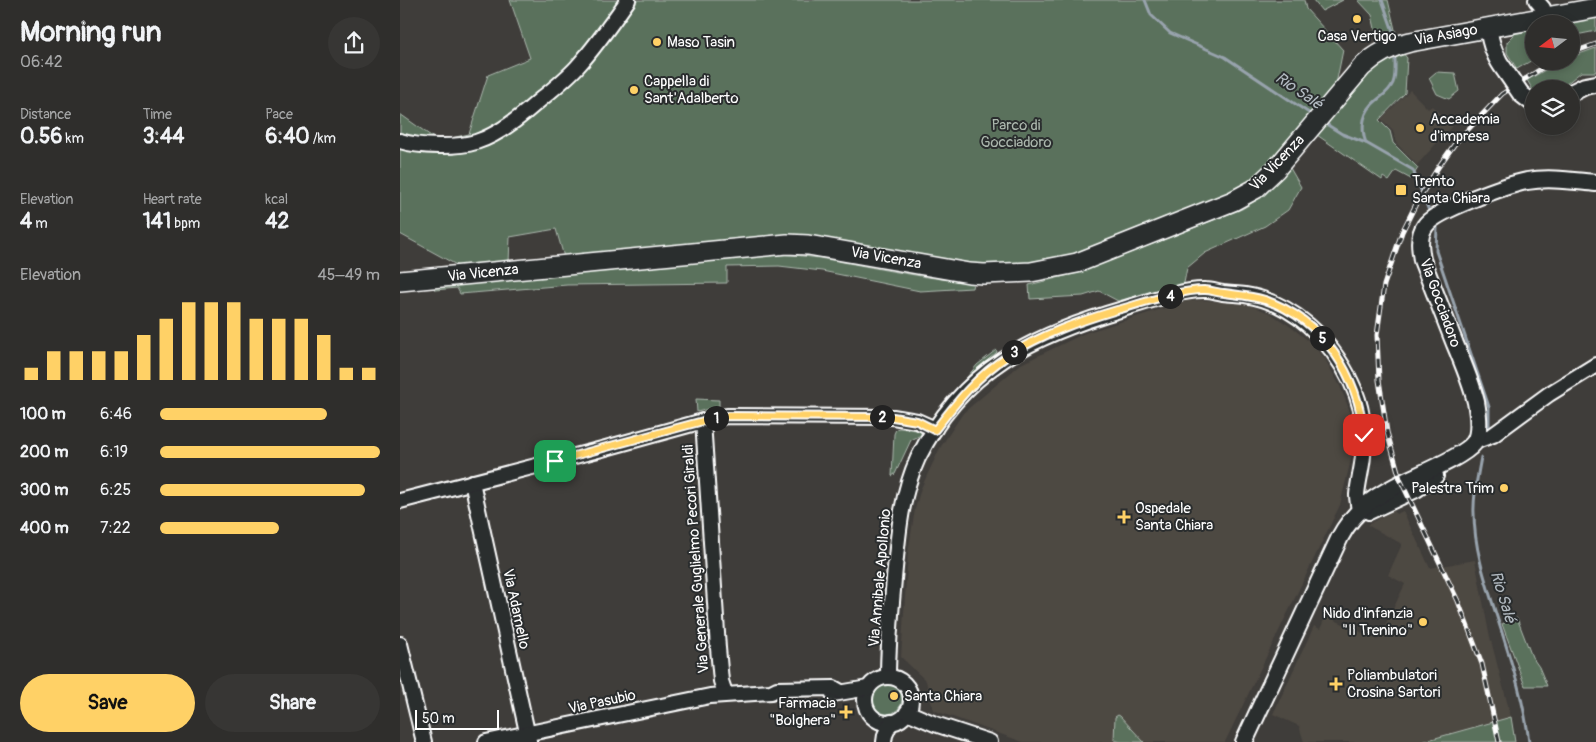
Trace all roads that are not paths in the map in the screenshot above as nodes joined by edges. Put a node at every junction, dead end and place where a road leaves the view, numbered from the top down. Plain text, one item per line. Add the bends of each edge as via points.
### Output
1 (628, 0) edge
2 (1536, 0) edge
3 (1596, 8) edge
4 (1544, 15) edge
5 (1560, 15) edge
6 (1525, 22) edge
7 (1488, 28) junction
8 (1596, 84) edge
9 (1580, 88) edge
10 (1525, 95) edge
11 (1323, 113) joint
12 (400, 141) edge
13 (1596, 183) edge
14 (400, 281) edge
15 (1596, 365) edge
16 (703, 421) junction
17 (935, 430) junction
18 (1474, 442) junction
19 (472, 482) junction
20 (400, 501) edge
21 (1359, 513) junction
22 (400, 644) edge
23 (888, 677) junction
24 (868, 688) junction
25 (725, 694) junction
26 (907, 712) junction
27 (891, 722) junction
28 (528, 738) edge
29 (424, 742) edge
30 (486, 742) edge
31 (884, 742) edge
32 (990, 742) edge
33 (1244, 742) edge

1 - 12 street via 576,68 518,119 476,142 456,145
2 - 4 street
3 - 5 main road, Via Asiago
6 - 7 main road, Via Asiago
7 - 10 street, bridge via 1497,61
7 - 11 main road, Via Asiago via 1390,48 1362,67
8 - 9 street
11 - 14 main road, Via Vicenza via 1256,189 1091,258 1032,272 969,273 787,244
13 - 18 street, Via Gocciadoro via 1553,179 1526,181 1448,210 1424,226 1420,247 1422,260 1476,404 1478,428
15 - 18 street via 1493,435
16 - 17 street via 727,416 893,417 917,421
16 - 19 street
16 - 25 street, Via Generale Guglielmo Pecori Giraldi via 718,648
17 - 21 street, Via Annibale Apollonio via 969,387 992,367 1045,335 1088,319 1192,291 1246,295 1281,307 1309,326 1334,352 1352,382 1364,435 1357,495
17 - 23 street, Via Annibale Apollonio via 908,482 899,520
18 - 21 street via 1416,489
19 - 20 street
19 - 28 street, Via Adamello
21 - 33 street via 1340,537
22 - 29 street
23 - 24 street via 880,678
23 - 26 street via 900,681 909,691
24 - 25 street, Via Pasubio via 841,692 834,688
24 - 27 street via 867,710 878,720
25 - 28 street, Via Pasubio
26 - 27 street
26 - 32 street
27 - 31 street
28 - 30 street, Via Pasubio

